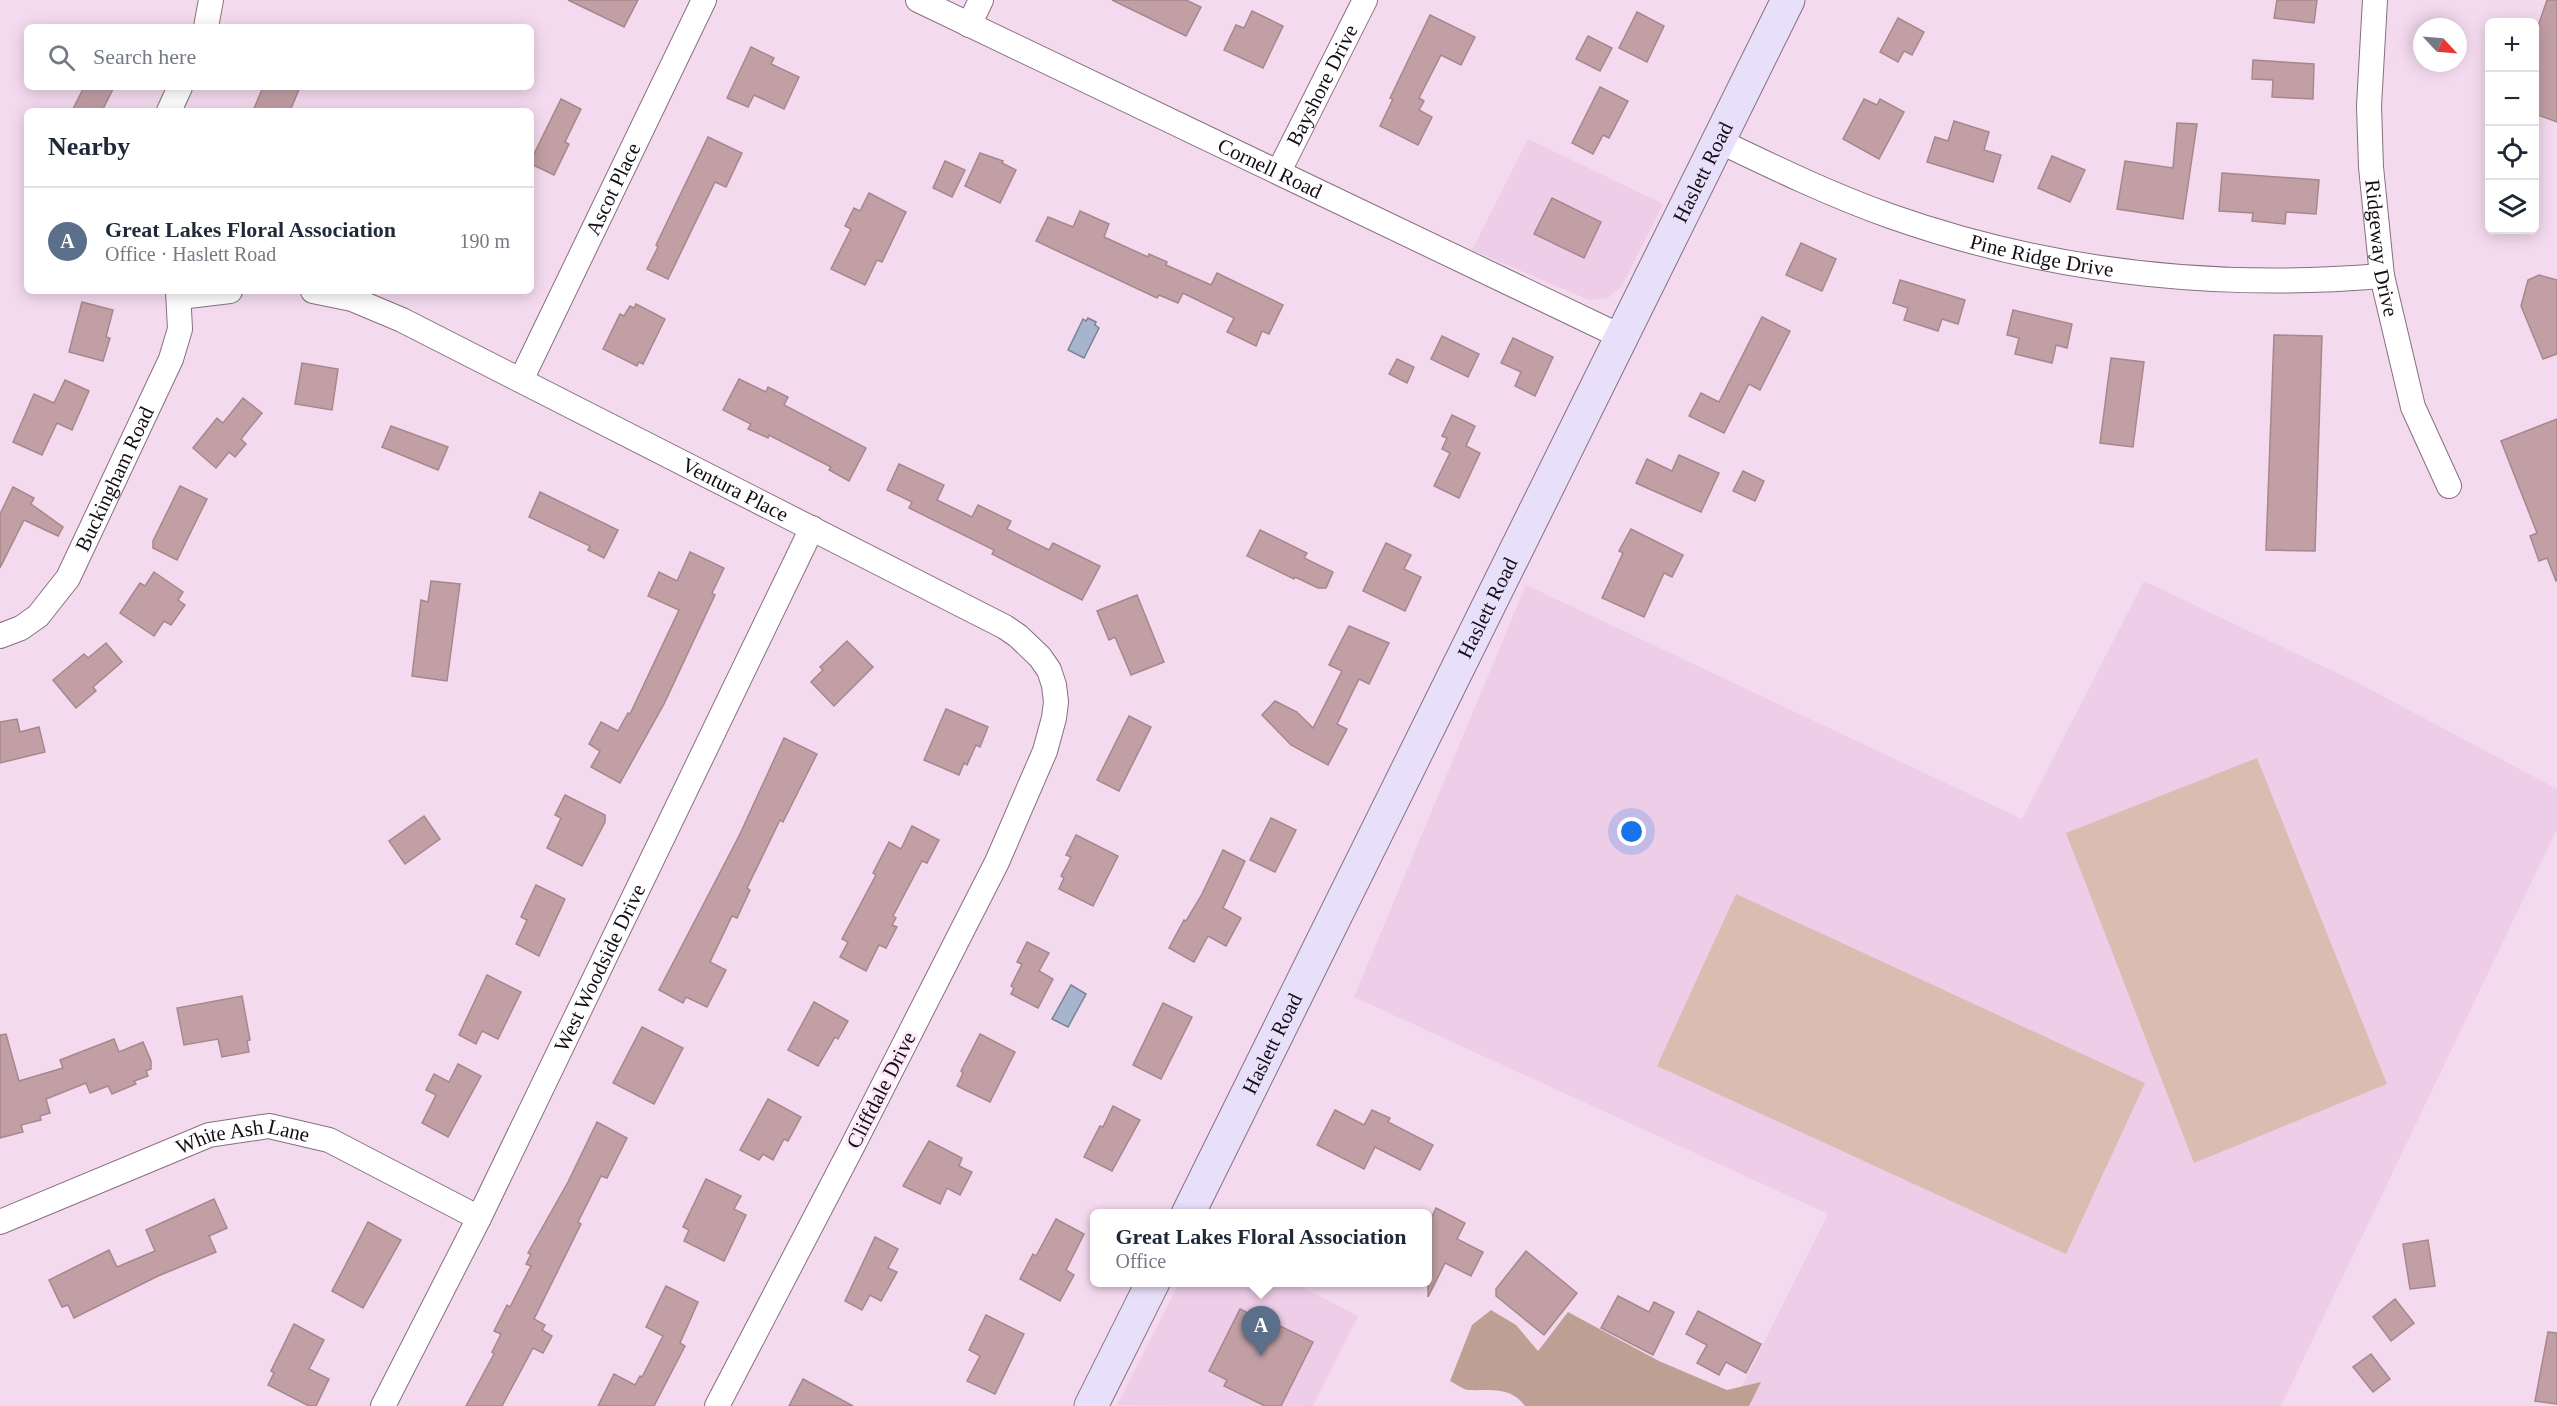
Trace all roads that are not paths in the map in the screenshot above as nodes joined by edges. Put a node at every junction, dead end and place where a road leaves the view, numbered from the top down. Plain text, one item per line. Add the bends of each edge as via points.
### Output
1 (211, 0) edge
2 (704, 0) edge
3 (918, 0) edge
4 (981, 0) edge
5 (1365, 0) edge
6 (1788, 0) edge
7 (2376, 0) edge
8 (207, 24) edge
9 (969, 25) junction
10 (179, 90) edge
11 (170, 108) edge
12 (1719, 141) junction
13 (1279, 171) junction
14 (2382, 276) junction
15 (179, 294) edge
16 (327, 294) edge
17 (1620, 336) junction
18 (521, 380) junction
19 (2449, 486) dead end
20 (812, 528) junction
21 (0, 636) edge
22 (1037, 770) joint
23 (1191, 1209) edge
24 (479, 1218) junction
25 (0, 1222) edge
26 (1150, 1287) edge
27 (383, 1406) edge
28 (717, 1406) edge
29 (1091, 1406) edge

1 - 8 street
2 - 18 street, Ascot Place
3 - 9 street, Cornell Road
4 - 9 street
5 - 13 street, Bayshore Drive
6 - 12 street, Haslett Road
7 - 14 street, Ridgeway Drive via 2371,167
9 - 13 street, Cornell Road
10 - 11 street
12 - 14 street, Pine Ridge Drive via 1827,192 1890,216 2060,262 2122,272 2231,281
12 - 17 street, Haslett Road
13 - 17 street, Cornell Road
14 - 19 street, Ridgeway Drive via 2413,407
15 - 21 street, Buckingham Road via 180,329 171,359 68,578 38,616
16 - 18 street, Ventura Place via 392,315
17 - 23 street, Haslett Road
18 - 20 street, Ventura Place
20 - 22 street, Ventura Place via 1005,627 1040,657 1049,670 1056,702
20 - 24 street, West Woodside Drive
22 - 28 street, Cliffdale Drive via 993,871
24 - 25 street, White Ash Lane via 328,1140 269,1126 208,1135
24 - 27 street, West Woodside Drive
26 - 29 street

